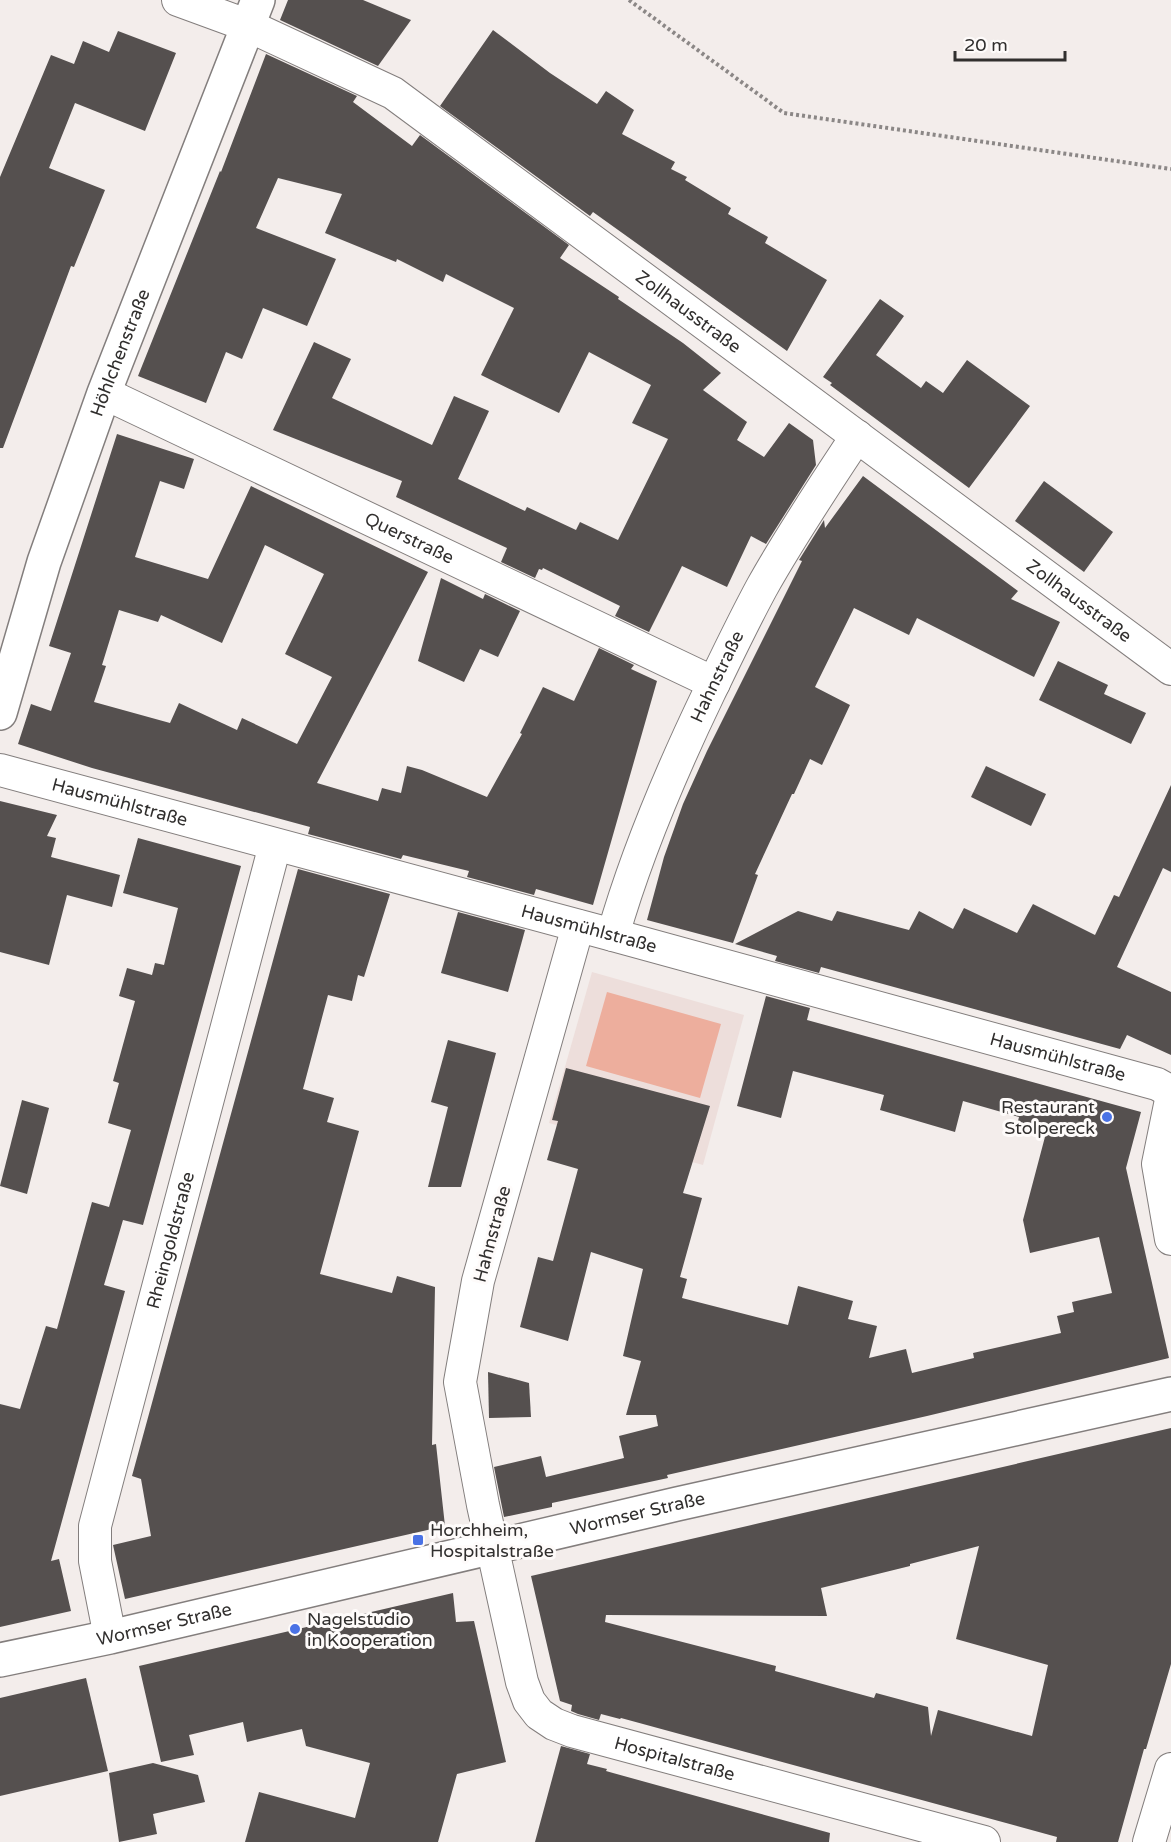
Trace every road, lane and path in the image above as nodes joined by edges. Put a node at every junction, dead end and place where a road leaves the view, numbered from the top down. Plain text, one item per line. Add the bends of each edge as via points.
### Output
1 (178, 0) edge
2 (629, 0) edge
3 (253, 13) edge
4 (1171, 170) edge
5 (104, 393) junction
6 (857, 436) junction
7 (1171, 669) edge
8 (714, 683) junction
9 (0, 712) edge
10 (0, 770) edge
11 (275, 845) junction
12 (578, 926) junction
13 (613, 935) junction
14 (1171, 1099) edge
15 (1171, 1239) edge
16 (1171, 1394) edge
17 (492, 1547) junction
18 (110, 1637) junction
19 (0, 1660) edge
20 (1171, 1769) edge
21 (984, 1842) edge
22 (1149, 1842) edge

1 - 3 street, Zollhausstraße
2 - 4 path via 784,113
3 - 5 main road, Höhlchenstraße
3 - 6 street, Zollhausstraße via 393,93
5 - 8 street, Querstraße
5 - 9 main road, Höhlchenstraße via 44,562
6 - 7 street, Zollhausstraße
6 - 8 street, Hahnstraße via 767,578
8 - 13 street, Hahnstraße via 644,841
10 - 11 street, Hausmühlstraße
11 - 12 street, Hausmühlstraße
11 - 18 street, Rheingoldstraße via 95,1526 95,1561
12 - 13 street, Hausmühlstraße
12 - 17 street, Hahnstraße via 478,1281 460,1382
13 - 14 street, Hausmühlstraße via 1157,1084 1168,1090
14 - 15 street, Hausmühlstraße via 1158,1164
16 - 17 main road, Wormser Straße
17 - 18 main road, Wormser Straße
17 - 21 street, Hospitalstraße via 522,1682 529,1701 554,1724
18 - 19 main road, Wormser Straße
20 - 22 street

